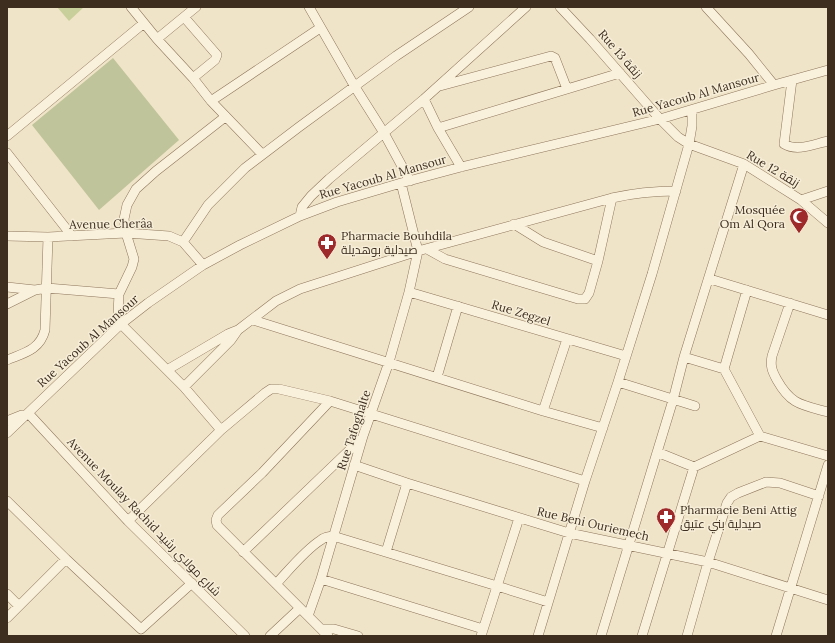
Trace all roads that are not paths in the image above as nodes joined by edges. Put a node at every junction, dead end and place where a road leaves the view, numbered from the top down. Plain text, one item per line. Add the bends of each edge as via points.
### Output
1 (131, 7) edge
2 (196, 7) edge
3 (309, 7) edge
4 (469, 7) edge
5 (526, 7) edge
6 (560, 7) edge
7 (706, 7) edge
8 (184, 17) junction
9 (144, 23) junction
10 (320, 28) junction
11 (157, 39) junction
12 (828, 70) edge
13 (620, 73) junction
14 (193, 78) junction
15 (792, 80) junction
16 (774, 85) junction
17 (438, 86) junction
18 (355, 87) junction
19 (567, 89) junction
20 (424, 99) junction
21 (211, 101) junction
22 (692, 110) junction
23 (225, 117) junction
24 (660, 119) junction
25 (438, 128) junction
26 (384, 132) junction
27 (7, 136) edge
28 (828, 141) edge
29 (689, 144) junction
30 (7, 153) edge
31 (262, 154) junction
32 (744, 164) junction
33 (10, 165) edge
34 (461, 167) junction
35 (406, 182) junction
36 (676, 191) junction
37 (828, 191) edge
38 (612, 198) junction
39 (801, 200) junction
40 (300, 216) junction
41 (828, 223) edge
42 (514, 224) junction
43 (126, 234) junction
44 (7, 236) edge
45 (72, 236) junction
46 (48, 237) junction
47 (183, 242) junction
48 (422, 250) junction
49 (598, 260) junction
50 (202, 265) junction
51 (710, 278) junction
52 (7, 287) edge
53 (47, 288) junction
54 (35, 290) junction
55 (746, 290) junction
56 (409, 292) junction
57 (119, 294) junction
58 (790, 303) junction
59 (7, 304) edge
60 (458, 306) junction
61 (828, 315) edge
62 (253, 320) junction
63 (121, 324) junction
64 (238, 330) junction
65 (567, 339) junction
66 (626, 356) junction
67 (684, 357) junction
68 (7, 360) edge
69 (388, 362) junction
70 (724, 369) junction
71 (167, 370) junction
72 (437, 377) junction
73 (618, 382) junction
74 (184, 387) junction
75 (673, 400) junction
76 (330, 402) junction
77 (696, 406) dead end
78 (543, 411) junction
79 (828, 412) edge
80 (28, 413) junction
81 (371, 415) junction
82 (7, 421) edge
83 (603, 428) junction
84 (221, 430) junction
85 (7, 433) edge
86 (364, 436) junction
87 (760, 436) junction
88 (657, 452) junction
89 (828, 456) edge
90 (354, 465) junction
91 (828, 465) edge
92 (694, 467) junction
93 (585, 481) junction
94 (407, 483) junction
95 (819, 496) junction
96 (7, 501) edge
97 (519, 518) junction
98 (128, 521) junction
99 (569, 533) junction
100 (333, 536) junction
101 (628, 546) junction
102 (243, 552) junction
103 (386, 552) junction
104 (666, 554) junction
105 (66, 559) junction
106 (708, 562) junction
107 (321, 579) junction
108 (192, 583) junction
109 (276, 584) junction
110 (497, 586) junction
111 (790, 588) junction
112 (7, 594) edge
113 (828, 600) edge
114 (548, 602) junction
115 (19, 606) junction
116 (300, 608) junction
117 (308, 616) junction
118 (7, 618) edge
119 (321, 628) junction
120 (138, 633) edge
121 (482, 633) edge
122 (245, 636) edge
123 (270, 636) edge
124 (328, 636) edge
125 (358, 636) edge
126 (538, 636) edge
127 (602, 636) edge
128 (642, 636) edge
129 (687, 636) edge
130 (776, 636) edge

1 - 9 street
2 - 8 street
3 - 10 street
4 - 18 street
5 - 17 street
6 - 13 street, Rue 13 زنقة
7 - 16 street
8 - 11 street
8 - 14 street via 217,54 215,60
9 - 11 street
9 - 27 street
10 - 18 street
10 - 21 street
11 - 14 street
12 - 15 street, Rue Yacoub Al Mansour
13 - 19 street
13 - 24 street, Rue 13 زنقة
14 - 21 street
15 - 16 street, Rue Yacoub Al Mansour
15 - 28 street via 784,144 799,148
16 - 22 street, Rue Yacoub Al Mansour
17 - 19 street via 551,56 555,58
17 - 20 street
18 - 26 street
18 - 31 street
19 - 25 street
20 - 25 street
20 - 26 street
21 - 23 street
22 - 24 street, Rue Yacoub Al Mansour
22 - 29 street
23 - 31 street
23 - 43 street via 136,189 127,205 124,220
24 - 29 street, Rue 12 زنقة
24 - 34 street, Rue Yacoub Al Mansour
25 - 34 street
26 - 35 street
26 - 40 street via 311,196 302,207
29 - 32 street, Rue 12 زنقة
29 - 36 street
30 - 33 street
31 - 47 street via 208,205
32 - 39 street, Rue 12 زنقة
32 - 51 street
33 - 45 street
34 - 35 street, Rue Yacoub Al Mansour
35 - 40 street, Rue Yacoub Al Mansour via 337,202
35 - 48 street
36 - 38 street via 652,191
36 - 66 street
37 - 39 street
38 - 42 street
38 - 49 street
39 - 41 street, Rue 12 زنقة
40 - 50 street, Rue Yacoub Al Mansour
42 - 48 street
42 - 49 street via 543,242
43 - 45 street, Avenue Cherâa
43 - 47 street, Avenue Cherâa via 169,236
43 - 57 street via 134,259
44 - 46 street, Avenue Cherâa
45 - 46 street, Avenue Cherâa
46 - 53 street
47 - 50 street
48 - 49 street via 578,299 585,299 589,293
48 - 56 street, Rue Tafoghalte
48 - 62 street via 300,289 276,301
50 - 63 street, Rue Yacoub Al Mansour
51 - 55 street
51 - 67 street
52 - 54 street
53 - 54 street
53 - 57 street
53 - 68 street via 43,338 32,350
54 - 59 street
55 - 58 street
55 - 70 street
56 - 60 street, Rue Zegzel
56 - 69 street, Rue Tafoghalte
57 - 63 street via 118,313
58 - 61 street
58 - 79 street via 770,362 772,370 788,396 805,406
60 - 65 street, Rue Zegzel
60 - 72 street
62 - 64 street
62 - 69 street
63 - 71 street
63 - 80 street, Rue Yacoub Al Mansour
64 - 71 street
64 - 74 street
65 - 66 street, Rue Zegzel
65 - 78 street
66 - 73 street
67 - 70 street
67 - 75 street
69 - 72 street
69 - 81 street, Rue Tafoghalte
70 - 87 street
71 - 74 street
72 - 78 street
73 - 75 street
73 - 83 street
74 - 84 street
75 - 77 street
75 - 88 street
76 - 81 street
76 - 84 street via 271,389
76 - 102 street via 218,516 216,525
78 - 83 street
80 - 82 street
80 - 85 street, Rue Yacoub Al Mansour
80 - 98 street, Avenue Moulay Rachid شارع مولاي رشيد
81 - 86 street, Rue Tafoghalte
81 - 93 street
83 - 93 street
84 - 98 street
86 - 90 street, Rue Tafoghalte
86 - 102 street
87 - 89 street
87 - 92 street
88 - 92 street
88 - 101 street
90 - 94 street, Rue Beni Ouriemech
90 - 100 street, Rue Tafoghalte
91 - 95 street
92 - 104 street
93 - 99 street
94 - 97 street, Rue Beni Ouriemech
94 - 103 street
95 - 106 street via 766,482 731,497
95 - 111 street
96 - 105 street
97 - 99 street, Rue Beni Ouriemech
97 - 110 street
98 - 108 street, Avenue Moulay Rachid شارع مولاي رشيد
99 - 101 street, Rue Beni Ouriemech
99 - 114 street
100 - 103 street
100 - 107 street, Rue Tafoghalte
100 - 109 street via 320,540
101 - 104 street, Rue Beni Ouriemech
101 - 127 street
102 - 109 street
103 - 110 street
104 - 106 street, Rue Beni Ouriemech
104 - 128 street
105 - 115 street
105 - 120 street
106 - 111 street, Rue Beni Ouriemech
106 - 129 street
107 - 117 street, Rue Tafoghalte
107 - 121 street
108 - 120 street
108 - 122 street, Avenue Moulay Rachid شارع مولاي رشيد
109 - 116 street
110 - 114 street
110 - 121 street
111 - 113 street, Rue Beni Ouriemech
111 - 130 street
112 - 115 street
114 - 126 street
115 - 118 street
116 - 117 street
116 - 123 street
117 - 119 street
119 - 124 street
119 - 125 street

